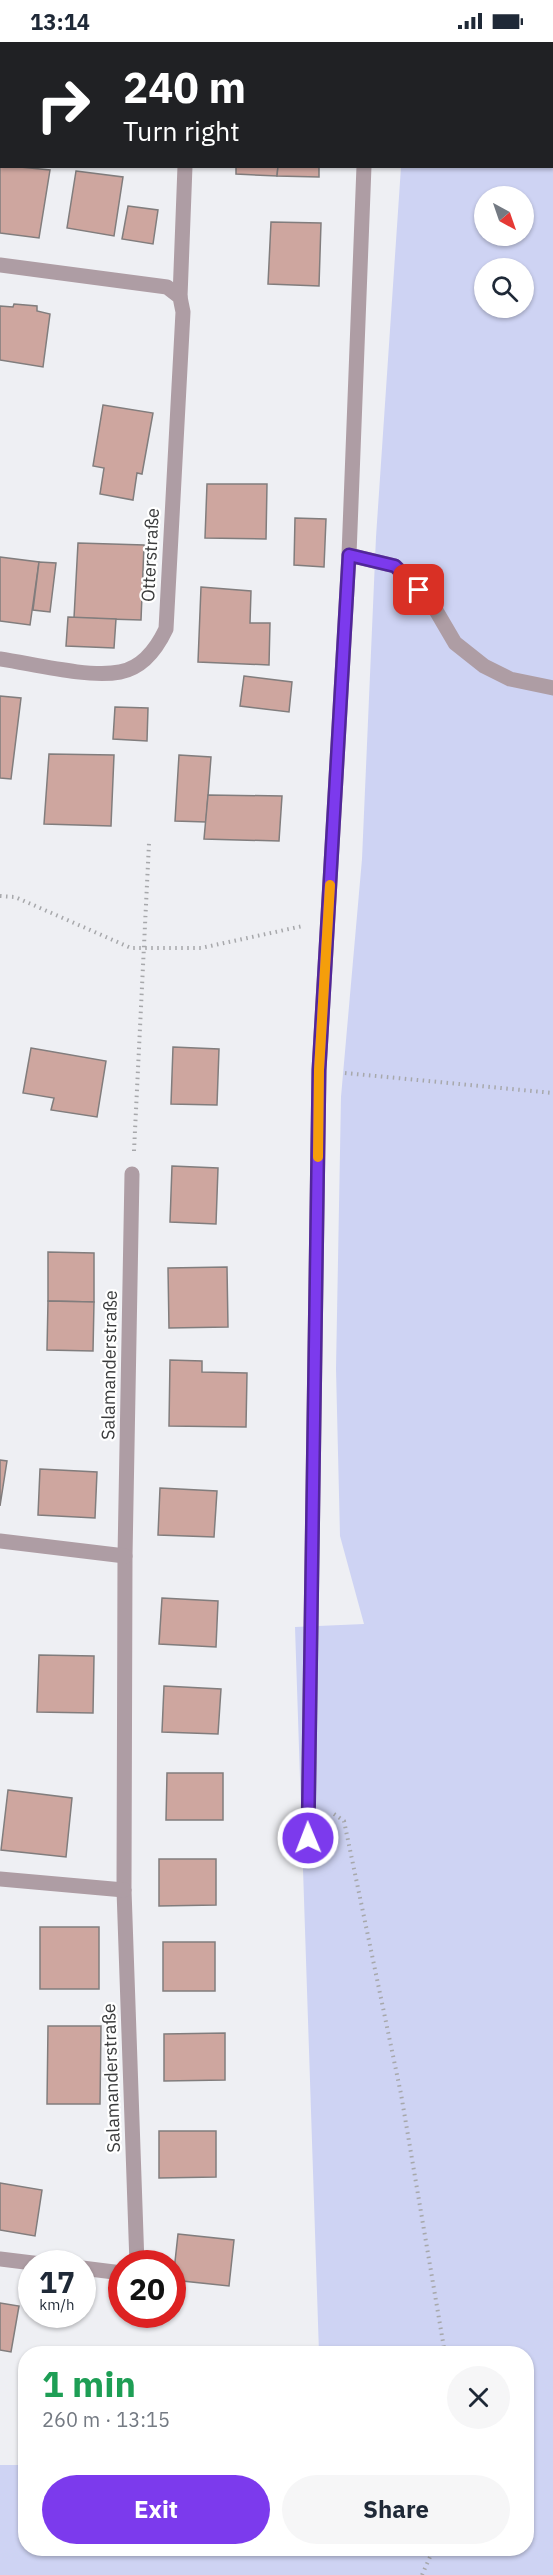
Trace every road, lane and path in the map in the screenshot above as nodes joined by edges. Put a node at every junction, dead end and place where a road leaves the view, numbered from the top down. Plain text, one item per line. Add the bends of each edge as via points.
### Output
1 (185, 168) edge
2 (363, 168) edge
3 (0, 265) edge
4 (180, 297) junction
5 (349, 555) junction
6 (0, 659) edge
7 (553, 688) edge
8 (149, 843) dead end
9 (0, 896) edge
10 (328, 922) junction
11 (144, 948) junction
12 (319, 1070) junction
13 (553, 1093) edge
14 (132, 1174) joint
15 (0, 1541) edge
16 (125, 1556) junction
17 (307, 1796) junction
18 (308, 1838) dead end
19 (0, 1879) edge
20 (124, 1890) junction
21 (137, 2250) edge
22 (0, 2259) edge
23 (18, 2261) edge
24 (444, 2346) edge
25 (430, 2556) edge
26 (422, 2575) edge

1 - 4 street, Otterstraße
2 - 5 street
3 - 4 street via 167,286
4 - 6 street, Otterstraße via 183,312 166,629 142,662 122,672 96,673
5 - 7 street via 395,566 430,602 455,643 484,666 510,679
5 - 10 street
8 - 11 path
9 - 11 path via 15,897 131,948
10 - 11 path via 201,948
10 - 12 street
11 - 14 path
12 - 13 path
12 - 17 street
14 - 16 street, Salamanderstraße
15 - 16 street
16 - 20 street, Salamanderstraße
17 - 18 street
17 - 24 path via 344,1821 402,2094
19 - 20 street
20 - 21 street, Salamanderstraße
22 - 23 street
25 - 26 path

